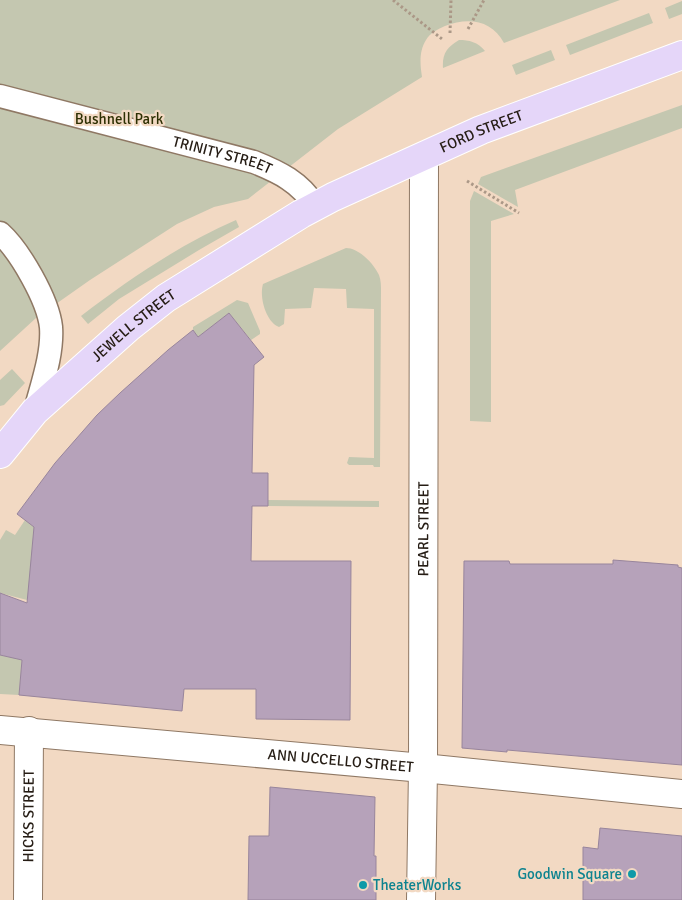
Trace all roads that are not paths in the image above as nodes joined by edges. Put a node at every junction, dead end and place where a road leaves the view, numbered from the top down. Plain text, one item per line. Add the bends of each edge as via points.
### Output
1 (682, 55) edge
2 (0, 96) edge
3 (424, 156) junction
4 (315, 206) junction
5 (288, 222) joint
6 (0, 233) edge
7 (36, 411) junction
8 (0, 454) edge
9 (0, 730) edge
10 (28, 731) junction
11 (423, 768) junction
12 (682, 794) edge
13 (28, 900) edge
14 (421, 900) edge

1 - 3 main road, FORD STREET via 481,130
2 - 4 street, TRINITY STREET via 254,162 300,186
3 - 4 main road, FORD STREET
3 - 11 street, PEARL STREET
4 - 5 main road, FORD STREET
5 - 7 main road, JEWELL STREET via 166,298
6 - 7 street via 22,258 51,326
7 - 8 main road, JEWELL STREET
9 - 10 street, ANN UCCELLO STREET
10 - 11 street, ANN UCCELLO STREET
10 - 13 street, HICKS STREET
11 - 12 street, ANN UCCELLO STREET
11 - 14 street, PEARL STREET

